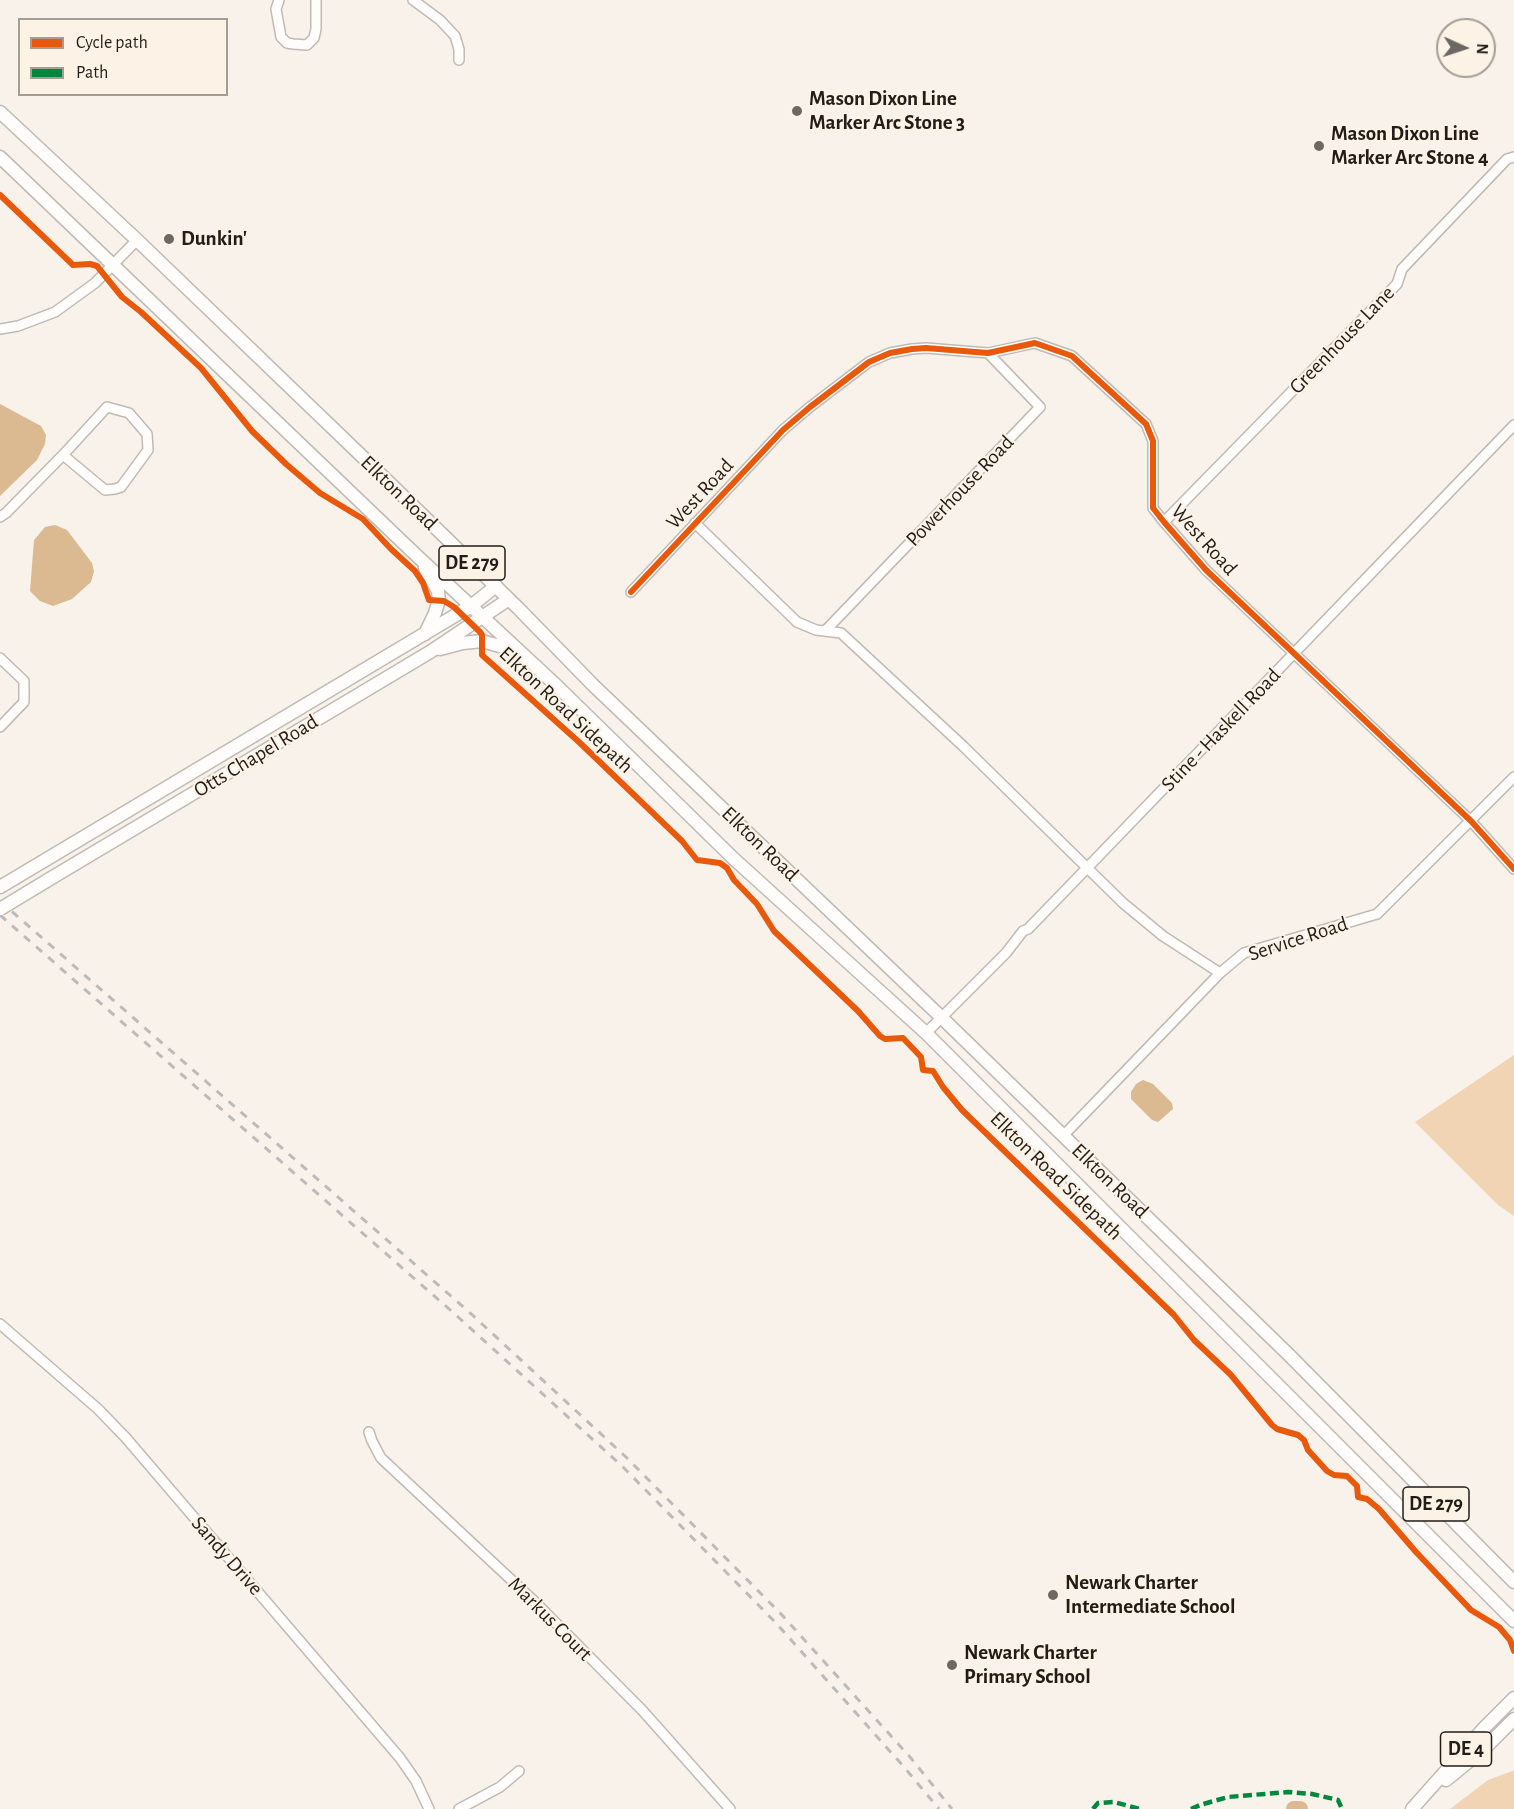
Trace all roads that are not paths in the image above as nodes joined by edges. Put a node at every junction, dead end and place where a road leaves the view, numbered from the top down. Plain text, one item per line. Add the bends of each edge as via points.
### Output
1 (279, 0) edge
2 (316, 0) edge
3 (412, 0) edge
4 (459, 60) dead end
5 (0, 112) edge
6 (0, 157) edge
7 (1514, 157) edge
8 (137, 240) junction
9 (114, 265) junction
10 (0, 329) edge
11 (988, 353) junction
12 (1514, 425) edge
13 (63, 455) junction
14 (0, 517) edge
15 (1164, 522) junction
16 (695, 523) junction
17 (416, 555) junction
18 (496, 586) junction
19 (631, 592) dead end
20 (509, 599) junction
21 (471, 606) junction
22 (483, 617) junction
23 (826, 630) junction
24 (425, 634) junction
25 (430, 652) junction
26 (1294, 654) junction
27 (0, 658) edge
28 (531, 662) junction
29 (0, 728) edge
30 (1514, 777) edge
31 (1471, 821) junction
32 (1087, 868) junction
33 (1514, 868) edge
34 (0, 886) edge
35 (0, 909) edge
36 (1220, 974) junction
37 (941, 1017) junction
38 (926, 1033) junction
39 (1064, 1136) junction
40 (0, 1324) edge
41 (369, 1432) dead end
42 (1514, 1582) edge
43 (1512, 1620) edge
44 (1514, 1698) edge
45 (1511, 1723) edge
46 (519, 1771) dead end
47 (1416, 1805) edge
48 (429, 1809) edge
49 (459, 1809) edge
50 (730, 1809) edge

1 - 2 street via 276,9 281,37 293,45 307,45 314,38
3 - 4 street via 455,36
5 - 8 main road, Elkton Road / DE 279
6 - 9 main road, Elkton Road / DE 279
7 - 15 street, Greenhouse Lane via 1502,164 1402,269 1397,284
8 - 9 street
8 - 18 main road, Elkton Road / DE 279
9 - 10 street via 55,312 18,327
9 - 17 main road, Elkton Road / DE 279
11 - 15 street, West Road via 1035,343 1072,356 1146,424 1153,441 1153,508
11 - 16 street, West Road via 926,348 890,353 869,362 783,430
11 - 23 street, Powerhouse Road via 1040,407
12 - 26 street, Stine - Haskell Road
13 - 13 street via 107,407 129,413 147,434 148,450 121,487 115,489 105,490
13 - 14 street
15 - 26 street, West Road via 1206,570
16 - 19 street, West Road
16 - 23 street via 797,622
17 - 21 main road, Elkton Road / DE 279
17 - 24 main road via 439,596
18 - 20 main road, Elkton Road / DE 279
18 - 21 main road, Otts Chapel Road
20 - 22 main road, Otts Chapel Road
20 - 37 main road, Elkton Road / DE 279 via 592,685
21 - 22 main road, Elkton Road / DE 279
21 - 24 main road, Otts Chapel Road
22 - 25 main road, Otts Chapel Road
22 - 28 main road, Elkton Road / DE 279
23 - 32 street via 841,633
24 - 34 main road, Otts Chapel Road
25 - 28 main road via 482,641
25 - 35 main road, Otts Chapel Road, bridge
26 - 31 street, West Road
26 - 32 street, Stine - Haskell Road
27 - 29 street via 24,681 24,702
28 - 38 main road, Elkton Road / DE 279 via 734,859
30 - 31 street, Service Road
31 - 33 street, West Road
31 - 36 street, Service Road via 1377,914 1244,953
32 - 36 street via 1163,936
32 - 37 street, Stine - Haskell Road
36 - 39 street, Service Road
37 - 38 street, Stine - Haskell Road
37 - 39 main road, Elkton Road / DE 279
38 - 43 main road, Elkton Road / DE 279
39 - 42 main road, Elkton Road / DE 279
40 - 48 street, Sandy Drive via 126,1438 400,1758
41 - 50 street, Markus Court via 381,1458 536,1603 642,1710
44 - 47 main road, DE 4
45 - 47 main road, DE 4
46 - 49 street via 500,1787

